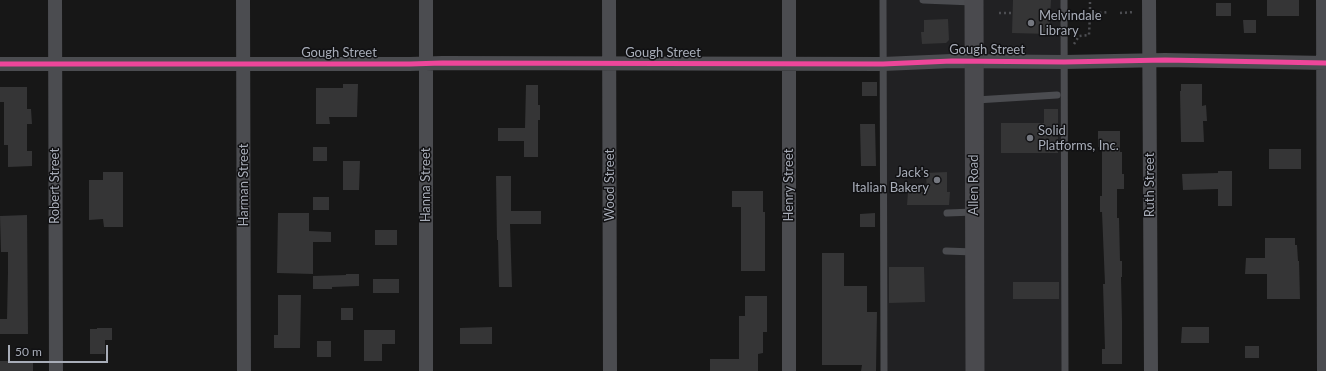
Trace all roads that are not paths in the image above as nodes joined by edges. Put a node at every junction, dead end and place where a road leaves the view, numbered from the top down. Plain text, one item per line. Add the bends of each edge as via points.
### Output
1 (55, 0) edge
2 (243, 0) edge
3 (426, 0) edge
4 (609, 0) edge
5 (789, 0) edge
6 (883, 0) edge
7 (923, 0) edge
8 (1064, 0) edge
9 (1149, 0) edge
10 (1323, 0) edge
11 (974, 1) edge
12 (974, 61) junction
13 (1149, 61) junction
14 (1064, 62) junction
15 (609, 63) junction
16 (1324, 63) edge
17 (0, 64) edge
18 (55, 64) junction
19 (243, 64) junction
20 (425, 64) junction
21 (790, 64) junction
22 (883, 64) junction
23 (1057, 95) dead end
24 (974, 100) junction
25 (974, 212) junction
26 (947, 213) dead end
27 (946, 251) dead end
28 (974, 252) junction
29 (56, 371) edge
30 (244, 371) edge
31 (426, 371) edge
32 (610, 371) edge
33 (789, 371) edge
34 (884, 371) edge
35 (975, 371) edge
36 (1065, 371) edge
37 (1151, 371) edge
38 (1324, 371) edge

1 - 18 street, Robert Street
2 - 19 street, Harman Street
3 - 20 street, Hanna Street
4 - 15 street, Wood Street
5 - 21 street, Henry Street
6 - 22 lane
7 - 11 lane
8 - 14 lane
9 - 13 street, Ruth Street
10 - 16 street
11 - 12 main road, Allen Road
12 - 14 street, Gough Street
12 - 22 street, Gough Street
12 - 24 main road, Allen Road
13 - 14 street, Gough Street
13 - 16 street, Gough Street
13 - 37 street, Ruth Street
14 - 36 lane
15 - 20 street, Gough Street
15 - 21 street, Gough Street
15 - 32 street, Wood Street
16 - 38 street
17 - 18 street, Gough Street
18 - 19 street, Gough Street
18 - 29 street, Robert Street
19 - 20 street, Gough Street
19 - 30 street, Harman Street
20 - 31 street, Hanna Street
21 - 22 street, Gough Street
21 - 33 street, Henry Street
22 - 34 lane
23 - 24 lane
24 - 25 main road, Allen Road
25 - 26 lane
25 - 28 main road, Allen Road
27 - 28 lane
28 - 35 main road, Allen Road

